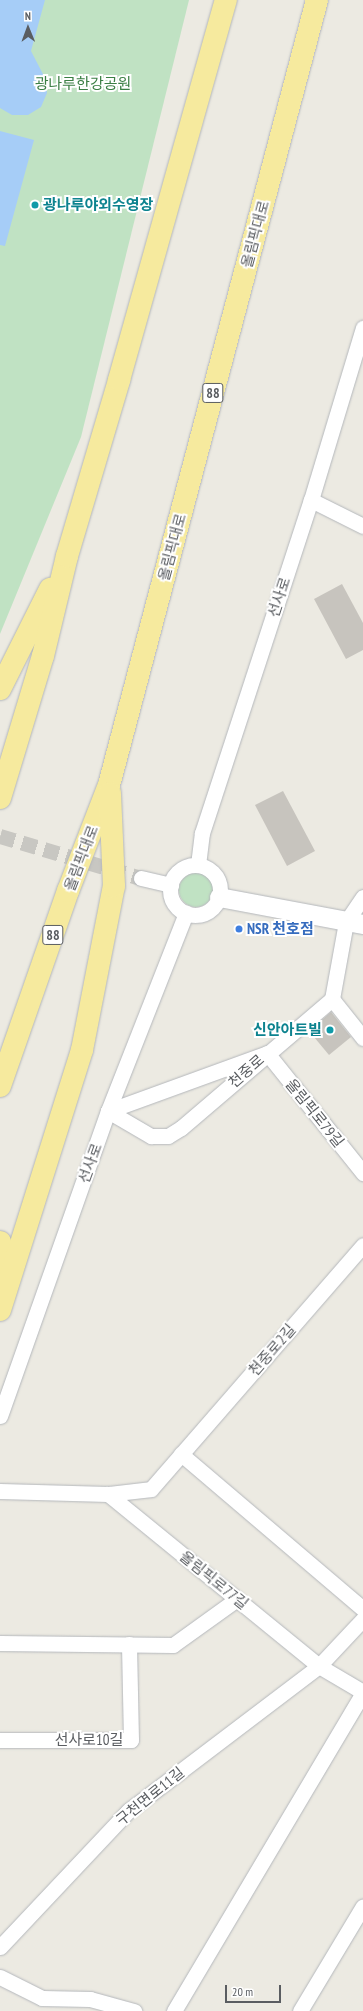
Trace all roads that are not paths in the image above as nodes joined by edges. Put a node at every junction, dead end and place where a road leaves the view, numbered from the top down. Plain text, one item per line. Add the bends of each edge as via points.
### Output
1 (226, 0) edge
2 (317, 0) edge
3 (363, 328) edge
4 (311, 500) junction
5 (363, 526) edge
6 (67, 556) junction
7 (0, 689) edge
8 (109, 785) junction
9 (0, 798) edge
10 (198, 865) junction
11 (141, 878) tunnel mouth
12 (171, 885) junction
13 (219, 897) junction
14 (363, 897) edge
15 (186, 913) junction
16 (355, 923) edge
17 (332, 999) junction
18 (362, 1036) edge
19 (267, 1053) junction
20 (0, 1086) edge
21 (108, 1112) junction
22 (363, 1173) edge
23 (0, 1242) edge
24 (363, 1246) edge
25 (0, 1310) edge
26 (0, 1416) edge
27 (181, 1454) junction
28 (0, 1491) edge
29 (108, 1494) junction
30 (237, 1598) junction
31 (363, 1610) edge
32 (363, 1619) edge
33 (0, 1643) edge
34 (130, 1644) junction
35 (319, 1666) junction
36 (363, 1693) edge
37 (0, 1740) edge
38 (363, 1906) edge
39 (0, 1947) edge
40 (0, 1977) edge
41 (134, 2011) edge
42 (174, 2011) edge
43 (300, 2011) edge

1 - 6 highway via 120,380
2 - 8 highway, 올림픽대로 / 88
3 - 4 street, 선사로
4 - 5 street
4 - 10 street, 선사로 via 202,833
6 - 7 highway
6 - 9 highway via 43,656
8 - 20 highway, 올림픽대로 / 88 via 68,891
8 - 25 highway via 114,886 82,1050
10 - 12 street via 182,868
10 - 13 street via 209,869 218,878
11 - 12 street
12 - 15 street via 171,898 175,905
13 - 15 street via 213,908 206,913
13 - 16 street
14 - 16 street
15 - 21 street, 선사로
16 - 17 street
17 - 18 street
17 - 19 street, 천중로
19 - 21 street
19 - 21 street, 천중로 via 181,1128 168,1136 151,1136
19 - 22 street, 올림픽로79길
21 - 26 street, 선사로
23 - 25 highway via 5,1262
24 - 27 street, 천중로2길
27 - 29 street, 천중로2길 via 151,1489
27 - 31 street
28 - 29 street, 천중로2길
29 - 30 street, 올림픽로77길
30 - 34 street via 173,1645
30 - 35 street, 올림픽로77길
32 - 35 street
33 - 34 street
34 - 37 street, 선사로10길 via 131,1740
35 - 36 street, 올림픽로77길
35 - 39 street, 구천면로11길 via 128,1811
36 - 42 street
38 - 43 street
40 - 41 street via 42,1998 90,1999

